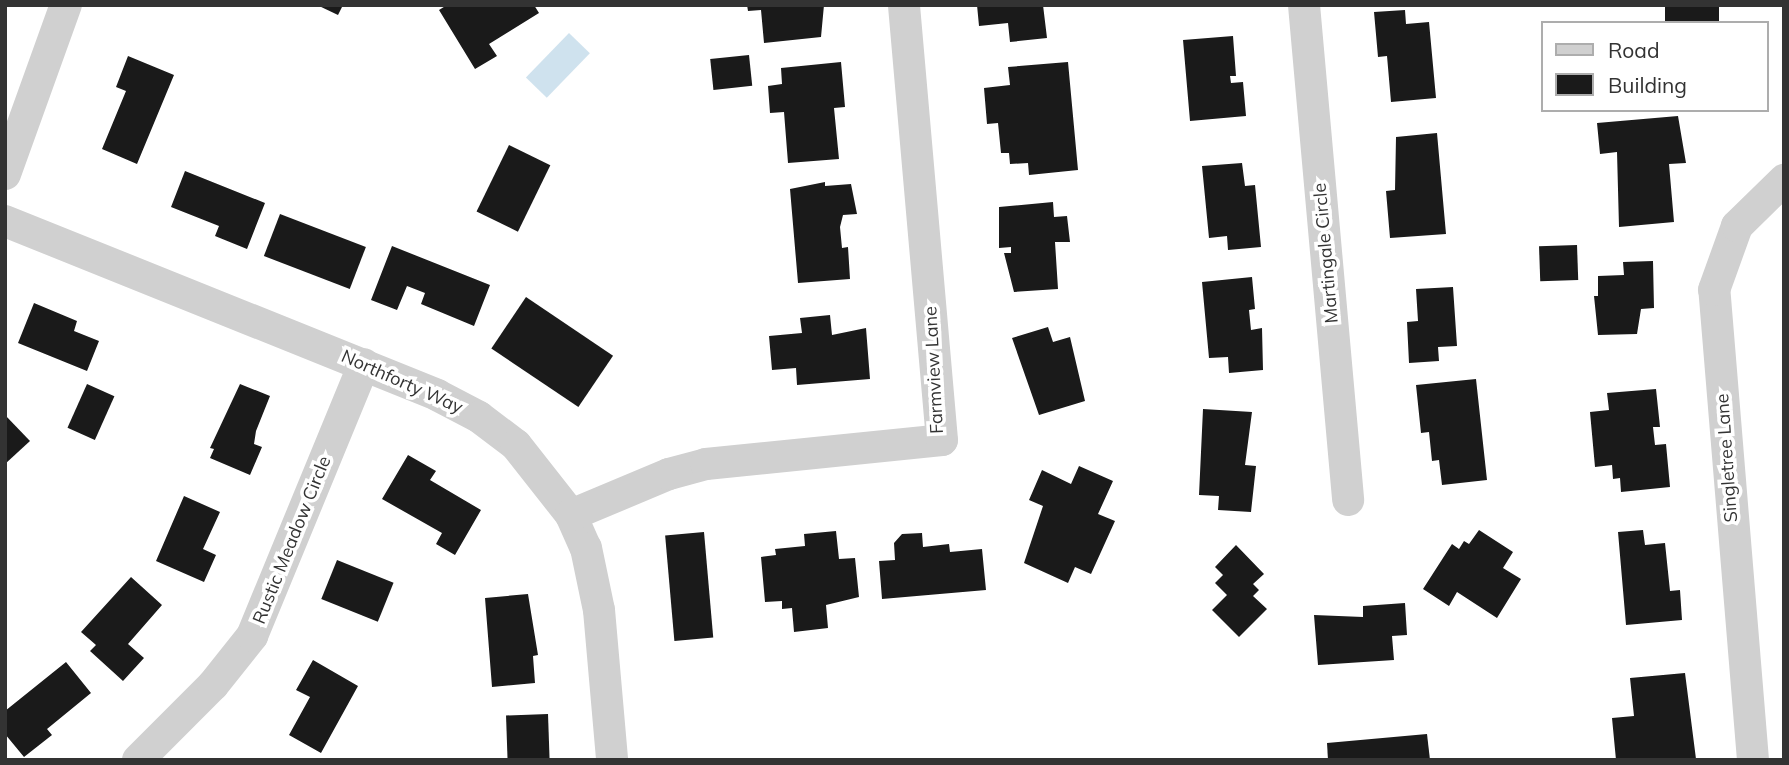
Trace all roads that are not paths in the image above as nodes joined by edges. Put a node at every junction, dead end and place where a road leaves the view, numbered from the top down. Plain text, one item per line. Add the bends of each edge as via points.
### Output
1 (66, 5) edge
2 (904, 5) edge
3 (1304, 5) edge
4 (5, 174) edge
5 (1784, 180) edge
6 (5, 221) edge
7 (364, 364) junction
8 (1348, 500) dead end
9 (571, 515) junction
10 (138, 760) edge
11 (612, 760) edge
12 (1753, 760) edge

1 - 4 street
2 - 9 street, Farmview Lane via 942,440 706,464 669,474
3 - 8 street, Martingale Circle
5 - 12 street, Singletree Lane via 1771,187 1737,226 1714,290
6 - 7 street, Northforty Way
7 - 9 street, Northforty Way via 479,417 516,445
7 - 10 street, Rustic Meadow Circle via 252,636 213,685
9 - 11 street, Northforty Way via 595,579

